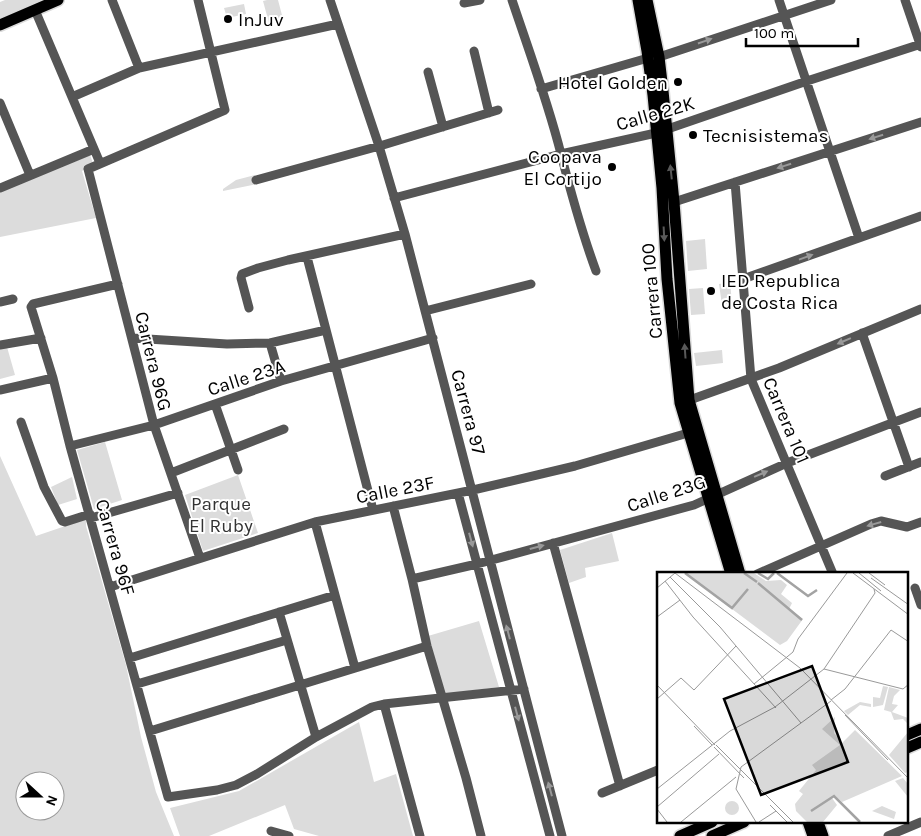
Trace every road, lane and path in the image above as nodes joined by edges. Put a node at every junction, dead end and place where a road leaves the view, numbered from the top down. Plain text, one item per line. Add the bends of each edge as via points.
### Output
1 (58, 0) edge
2 (112, 0) edge
3 (198, 0) edge
4 (330, 0) edge
5 (480, 0) edge
6 (512, 0) edge
7 (638, 0) edge
8 (647, 0) edge
9 (779, 0) edge
10 (831, 0) edge
11 (905, 0) edge
12 (464, 3) dead end
13 (35, 10) junction
14 (784, 14) junction
15 (338, 24) junction
16 (0, 25) edge
17 (921, 45) edge
18 (474, 50) dead end
19 (210, 51) junction
20 (653, 57) junction
21 (139, 68) junction
22 (428, 72) dead end
23 (807, 81) junction
24 (542, 89) junction
25 (72, 97) junction
26 (0, 103) edge
27 (498, 110) dead end
28 (489, 113) junction
29 (920, 125) edge
30 (443, 127) junction
31 (661, 131) junction
32 (379, 146) junction
33 (94, 149) junction
34 (830, 152) junction
35 (561, 154) junction
36 (100, 164) junction
37 (30, 175) junction
38 (256, 180) dead end
39 (735, 182) junction
40 (0, 188) edge
41 (394, 198) junction
42 (674, 202) junction
43 (921, 216) edge
44 (405, 234) junction
45 (860, 238) junction
46 (307, 257) junction
47 (596, 271) dead end
48 (743, 279) junction
49 (118, 284) junction
50 (531, 284) dead end
51 (13, 299) dead end
52 (0, 302) edge
53 (249, 308) dead end
54 (921, 309) edge
55 (425, 311) junction
56 (326, 330) junction
57 (862, 333) junction
58 (40, 338) junction
59 (132, 338) junction
60 (433, 338) junction
61 (270, 343) junction
62 (0, 345) edge
63 (335, 366) junction
64 (52, 378) junction
65 (751, 378) junction
66 (282, 381) junction
67 (0, 390) edge
68 (685, 401) junction
69 (215, 404) junction
70 (921, 412) edge
71 (21, 422) dead end
72 (894, 422) junction
73 (154, 425) junction
74 (284, 429) dead end
75 (688, 433) junction
76 (70, 446) junction
77 (230, 449) junction
78 (921, 462) edge
79 (787, 463) junction
80 (909, 467) junction
81 (238, 470) dead end
82 (171, 473) junction
83 (885, 476) dead end
84 (473, 490) junction
85 (178, 493) junction
86 (458, 493) junction
87 (713, 496) junction
88 (393, 506) junction
89 (373, 510) junction
90 (90, 516) junction
91 (315, 522) junction
92 (921, 522) edge
93 (553, 543) junction
94 (822, 547) junction
95 (200, 558) junction
96 (490, 560) junction
97 (477, 564) junction
98 (731, 572) edge
99 (739, 572) edge
100 (762, 572) edge
101 (831, 572) edge
102 (412, 579) junction
103 (110, 587) junction
104 (914, 588) edge
105 (335, 595) junction
106 (921, 605) edge
107 (279, 612) junction
108 (287, 640) junction
109 (427, 646) junction
110 (130, 658) junction
111 (355, 668) junction
112 (137, 684) junction
113 (300, 685) junction
114 (524, 689) junction
115 (511, 690) junction
116 (443, 698) junction
117 (384, 704) junction
118 (921, 729) edge
119 (150, 731) junction
120 (908, 735) edge
121 (316, 737) junction
122 (921, 742) edge
123 (908, 748) edge
124 (657, 770) edge
125 (620, 786) junction
126 (602, 793) dead end
127 (921, 822) edge
128 (707, 824) edge
129 (739, 824) edge
130 (809, 824) edge
131 (271, 831) dead end
132 (289, 836) edge
133 (420, 836) edge
134 (481, 836) edge
135 (550, 836) edge
136 (562, 836) edge
137 (680, 836) edge
138 (712, 836) edge
139 (813, 836) edge
140 (888, 836) edge

1 - 13 main road
2 - 21 street
3 - 19 street
4 - 15 street, Carrera 97
5 - 12 street
6 - 24 street
7 - 20 main road, Carrera 100
8 - 20 main road, Carrera 100
9 - 14 street
10 - 14 street
11 - 17 street
13 - 16 main road
13 - 25 street
20 -> 14 street
14 - 23 street
15 - 19 street
15 - 32 street, Carrera 97
17 - 23 street, Calle 22K
18 - 28 street
19 - 21 street
19 - 36 street via 225,110
20 - 24 street
20 - 31 main road, Carrera 100
21 - 25 street
22 - 30 street
23 - 31 street, Calle 22K
23 - 34 street
24 - 35 street
25 - 33 street
26 - 37 street
27 - 28 street
28 - 30 street
29 -> 34 street
30 - 32 street
31 - 35 street, Calle 22K
42 -> 31 main road, Carrera 100
31 -> 68 main road, Carrera 100 via 667,279
32 - 38 street
32 - 41 street, Carrera 97
33 - 36 street
33 - 37 street
34 -> 39 street
34 - 45 street
35 - 41 street, Calle 22K
35 - 47 street via 580,227
36 - 49 street, Carrera 96G via 88,169
37 - 40 street
39 - 42 street
39 - 48 street, Carrera 101
41 - 44 street, Carrera 97
68 -> 42 main road, Carrera 100
43 - 45 street
44 - 46 street
44 - 55 street, Carrera 97
48 -> 45 street
46 - 53 street via 242,274
46 - 56 street
48 - 65 street, Carrera 101
49 - 58 street, Carrera 96F via 33,304 31,307
49 - 59 street, Carrera 96G
50 - 55 street
51 - 52 street
54 - 57 street
55 - 60 street, Carrera 97
56 - 61 street
56 - 63 street
57 -> 65 street
57 - 72 street
58 - 62 street
58 - 64 street, Carrera 96F
59 - 61 street via 227,344
59 - 73 street, Carrera 96G
60 - 63 street, Calle 23A
60 - 84 street, Carrera 97
61 - 66 street
63 - 66 street, Calle 23A
63 - 89 street
64 - 67 street
64 - 76 street, Carrera 96F
65 - 68 street
65 - 79 street, Carrera 101
66 - 69 street, Calle 23A
68 - 75 main road, Carrera 100
68 - 87 main road, Carrera 100
69 - 73 street, Calle 23A
69 - 77 street
70 - 72 street, Calle 23G
71 - 90 street via 44,487 62,521
72 - 79 street, Calle 23G
72 - 80 street
73 - 76 street, Calle 23A
73 - 82 street, Carrera 96G
74 - 77 street
75 - 84 street, Calle 23F via 575,466
75 - 87 main road, Carrera 100
76 - 90 street, Carrera 96F
77 - 81 street
77 - 82 street
78 - 80 street
87 -> 79 street, Calle 23G
79 - 94 street, Carrera 101
80 - 83 street
82 - 85 street, Carrera 96G
84 - 86 street, Calle 23F
84 - 96 street, Carrera 97
85 - 90 street
85 - 95 street, Carrera 96G
86 - 88 street, Calle 23F
86 -> 97 street
87 - 93 street, Calle 23G
87 - 98 main road, Carrera 100
87 - 99 main road, Carrera 100
88 - 89 street, Calle 23F
88 - 102 street
89 - 91 street, Calle 23F
90 - 103 street, Carrera 96F
91 - 95 street, Calle 23F
91 - 105 street
92 -> 94 street via 907,527 882,521
96 -> 93 street, Calle 23G
93 - 125 street
94 - 100 street
94 - 101 street, Carrera 101
95 - 103 street, Calle 23F
96 - 97 street, Calle 23G
114 -> 96 street, Carrera 97
97 - 102 street, Calle 23G
97 - 115 street
102 - 109 street
103 - 110 street, Carrera 96F
104 - 106 street
105 - 107 street
105 - 111 street
107 - 108 street
107 - 110 street
108 - 112 street
108 - 113 street
109 - 111 street
109 - 116 street
110 - 112 street, Carrera 96F
111 - 113 street
112 - 119 street, Carrera 96F
113 - 119 street
113 - 121 street
114 - 115 street
136 -> 114 street, Carrera 97
115 - 116 street
115 -> 135 street
116 - 117 street
116 - 134 street
117 - 121 street via 372,707
117 - 133 street
118 - 120 main road
119 - 121 street, Carrera 96F via 168,796 236,785
122 - 123 main road
124 - 125 street
125 - 126 street
127 - 140 street
128 - 137 main road
129 - 138 main road
130 - 139 main road
131 - 132 street

